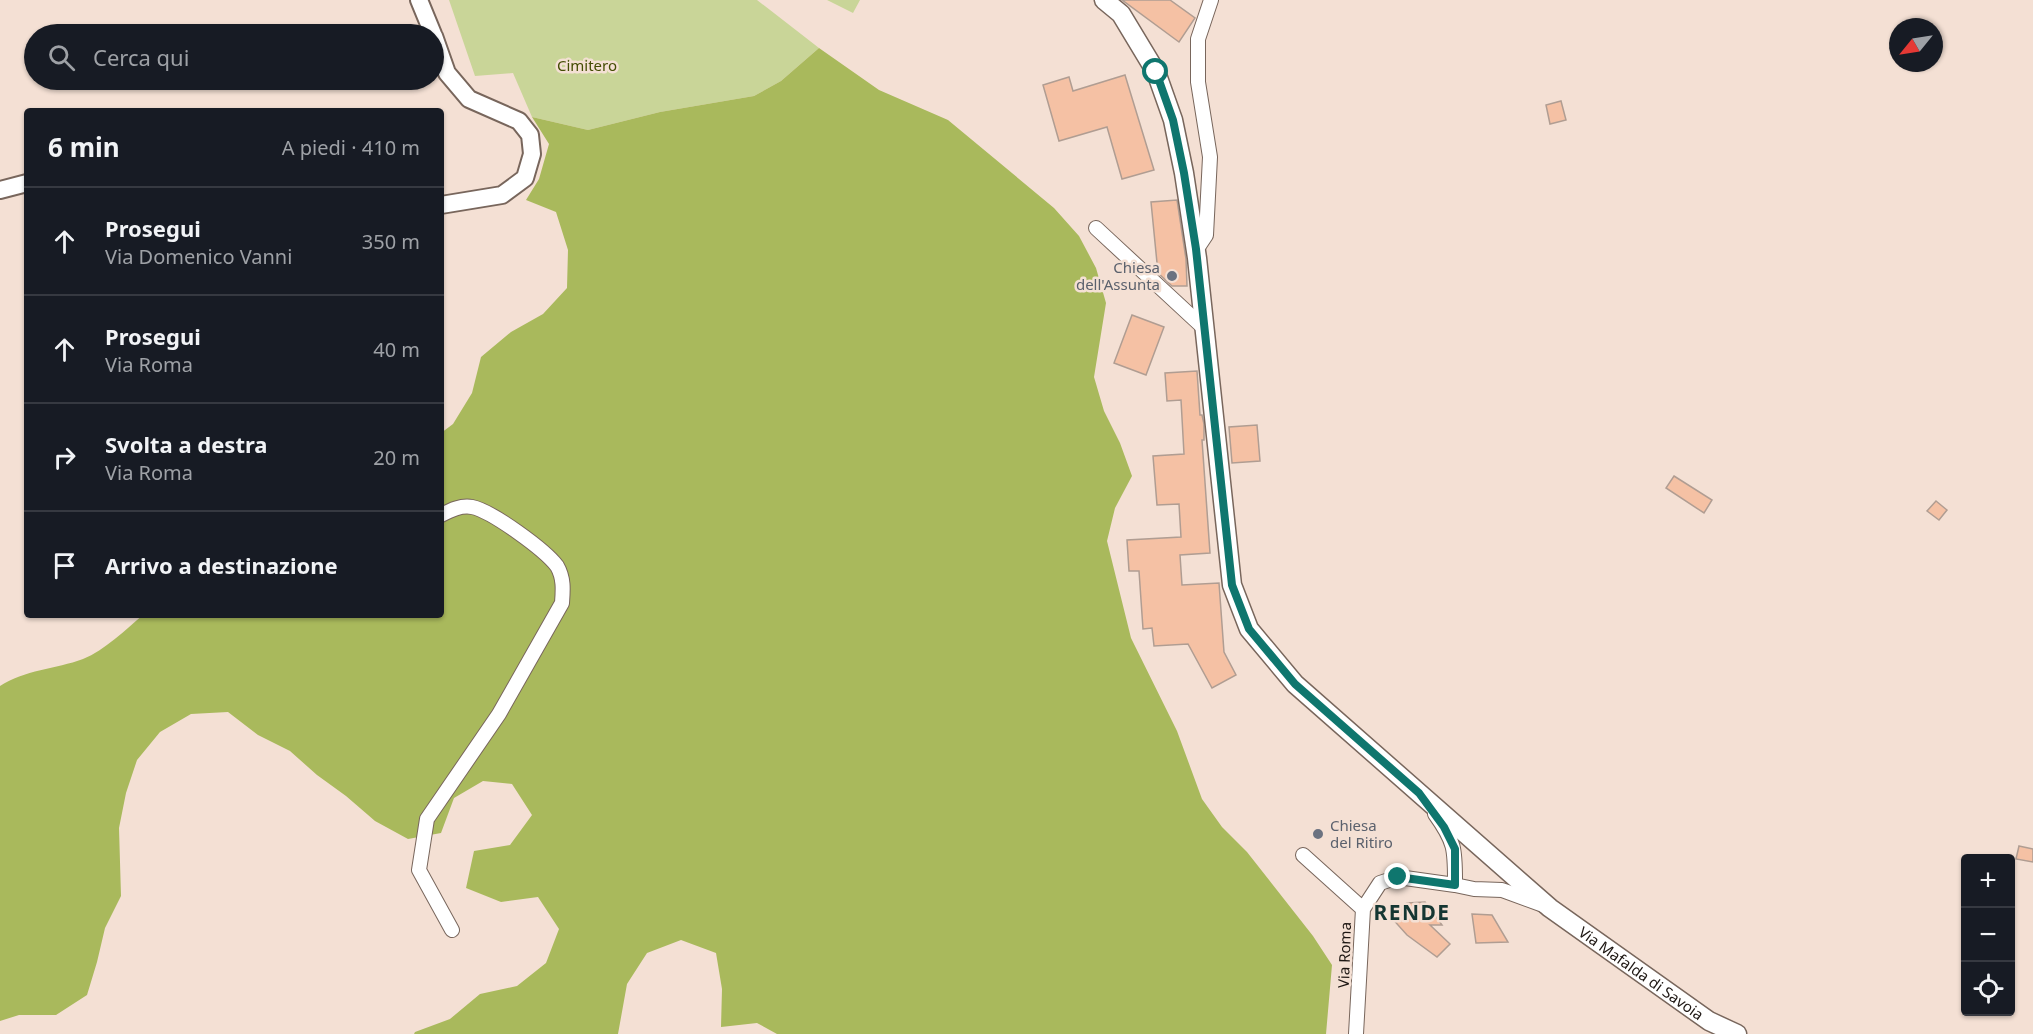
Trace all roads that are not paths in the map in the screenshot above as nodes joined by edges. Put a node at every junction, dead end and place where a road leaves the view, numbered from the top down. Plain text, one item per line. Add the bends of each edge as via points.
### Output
1 (419, 0) edge
2 (1104, 0) edge
3 (1211, 0) edge
4 (429, 24) edge
5 (444, 65) edge
6 (24, 184) edge
7 (0, 190) edge
8 (444, 205) edge
9 (1096, 228) dead end
10 (1196, 249) junction
11 (1205, 329) junction
12 (444, 513) edge
13 (1419, 793) junction
14 (1303, 855) dead end
15 (1455, 885) junction
16 (1550, 908) junction
17 (1362, 909) junction
18 (452, 930) dead end
19 (1356, 1034) edge
20 (1737, 1034) edge

1 - 4 street
2 - 10 main road, Via Mafalda di Savoia via 1121,14 1156,72 1173,120
3 - 10 street via 1198,39 1198,82 1210,157 1206,235
5 - 8 street via 469,99 519,121 530,135 532,154 525,178 502,195
6 - 7 street
9 - 11 street
10 - 11 main road, Via Mafalda di Savoia
11 - 13 main road, Via Mafalda di Savoia via 1232,585 1249,629 1295,684
12 - 18 street via 456,507 472,507 495,517 547,555 564,584 562,603 499,714 427,819 419,870
13 - 15 street via 1455,849
13 - 16 main road, Via Mafalda di Savoia
14 - 17 street
15 - 16 street, Via Roma via 1502,890
15 - 17 street, Via Roma via 1398,877 1380,883
16 - 20 main road, Via Mafalda di Savoia via 1709,1021
17 - 19 street, Via Roma

